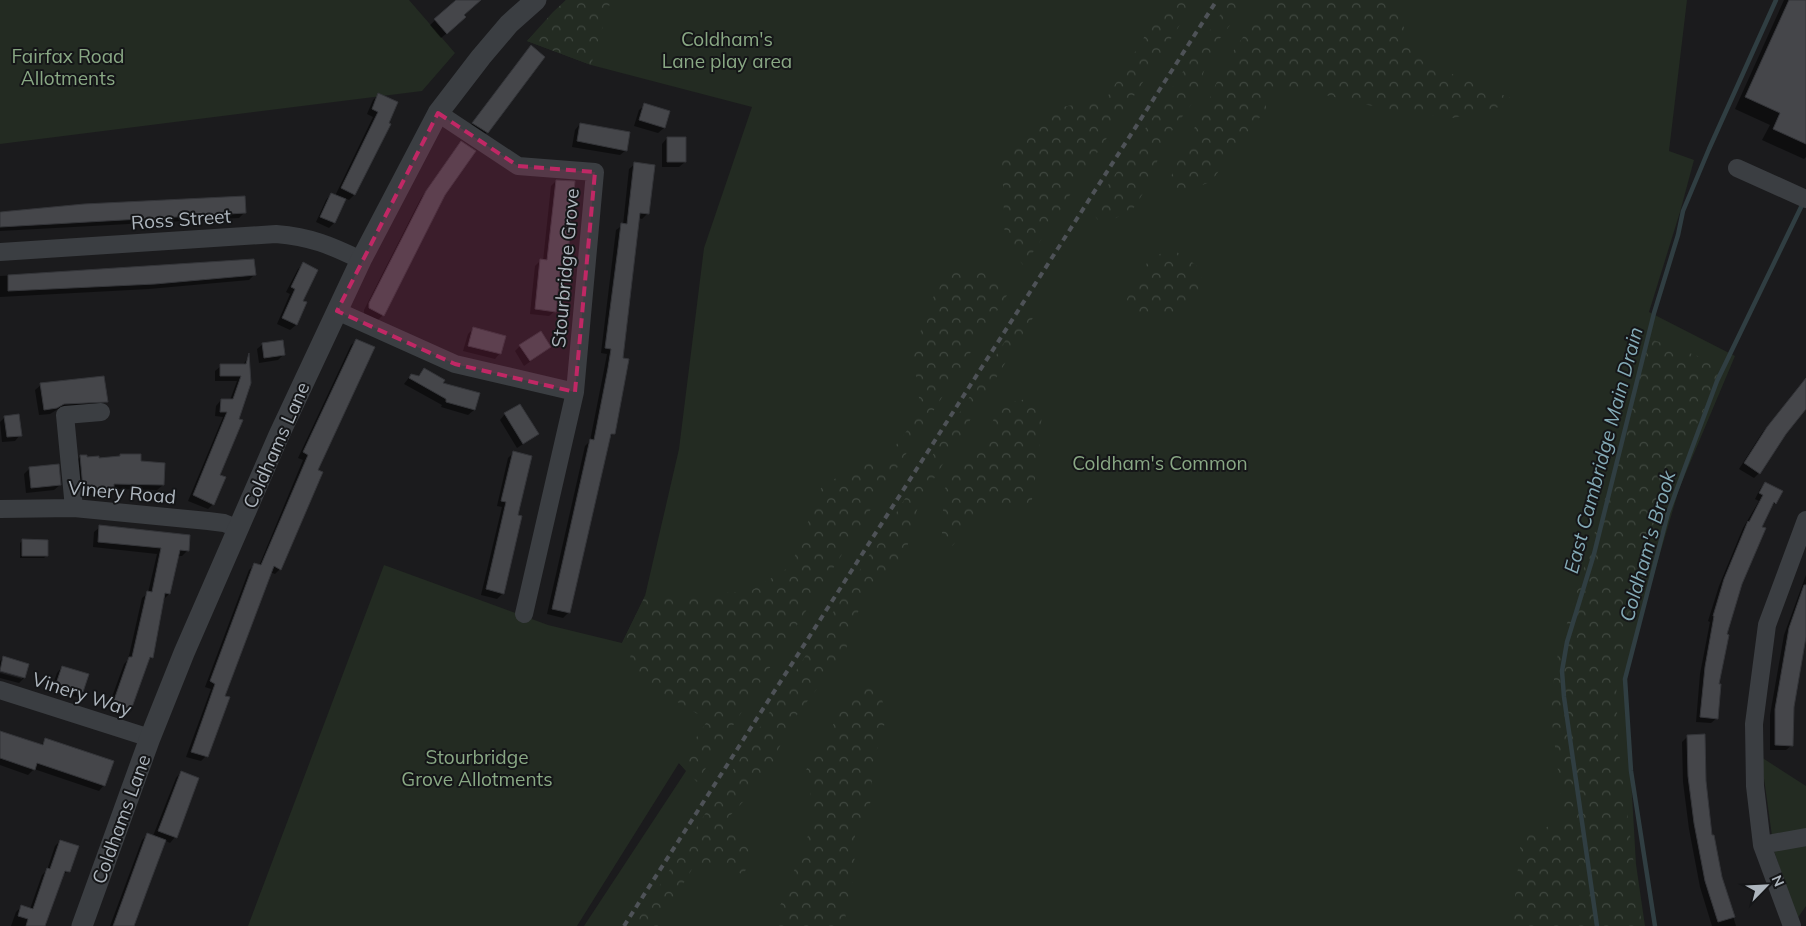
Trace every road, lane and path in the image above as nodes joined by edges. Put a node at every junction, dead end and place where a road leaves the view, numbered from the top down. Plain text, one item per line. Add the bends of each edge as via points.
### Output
1 (536, 0) edge
2 (438, 113) junction
3 (1737, 168) dead end
4 (1803, 197) edge
5 (0, 252) edge
6 (360, 260) junction
7 (337, 311) junction
8 (575, 392) junction
9 (100, 412) dead end
10 (74, 508) junction
11 (0, 509) edge
12 (1806, 520) edge
13 (239, 529) junction
14 (524, 614) dead end
15 (0, 690) edge
16 (150, 738) junction
17 (1806, 837) edge
18 (1762, 845) junction
19 (82, 926) edge
20 (1792, 926) edge

1 - 2 street, Coldhams Lane via 480,56
2 - 6 street, Coldhams Lane
2 - 8 street, Stourbridge Grove via 518,166 594,172
3 - 4 street
5 - 6 street, Ross Street via 276,234 301,236 324,243
6 - 7 street, Coldhams Lane
7 - 8 street via 455,364
7 - 13 street, Coldhams Lane
8 - 14 street, Stourbridge Grove
9 - 10 street via 65,415
10 - 11 street, Vinery Road
10 - 13 street, Vinery Road via 224,523
12 - 18 street via 1767,625 1754,724 1755,786
13 - 16 street, Coldhams Lane
15 - 16 street, Vinery Way
16 - 19 street, Coldhams Lane
17 - 18 street
18 - 20 street

